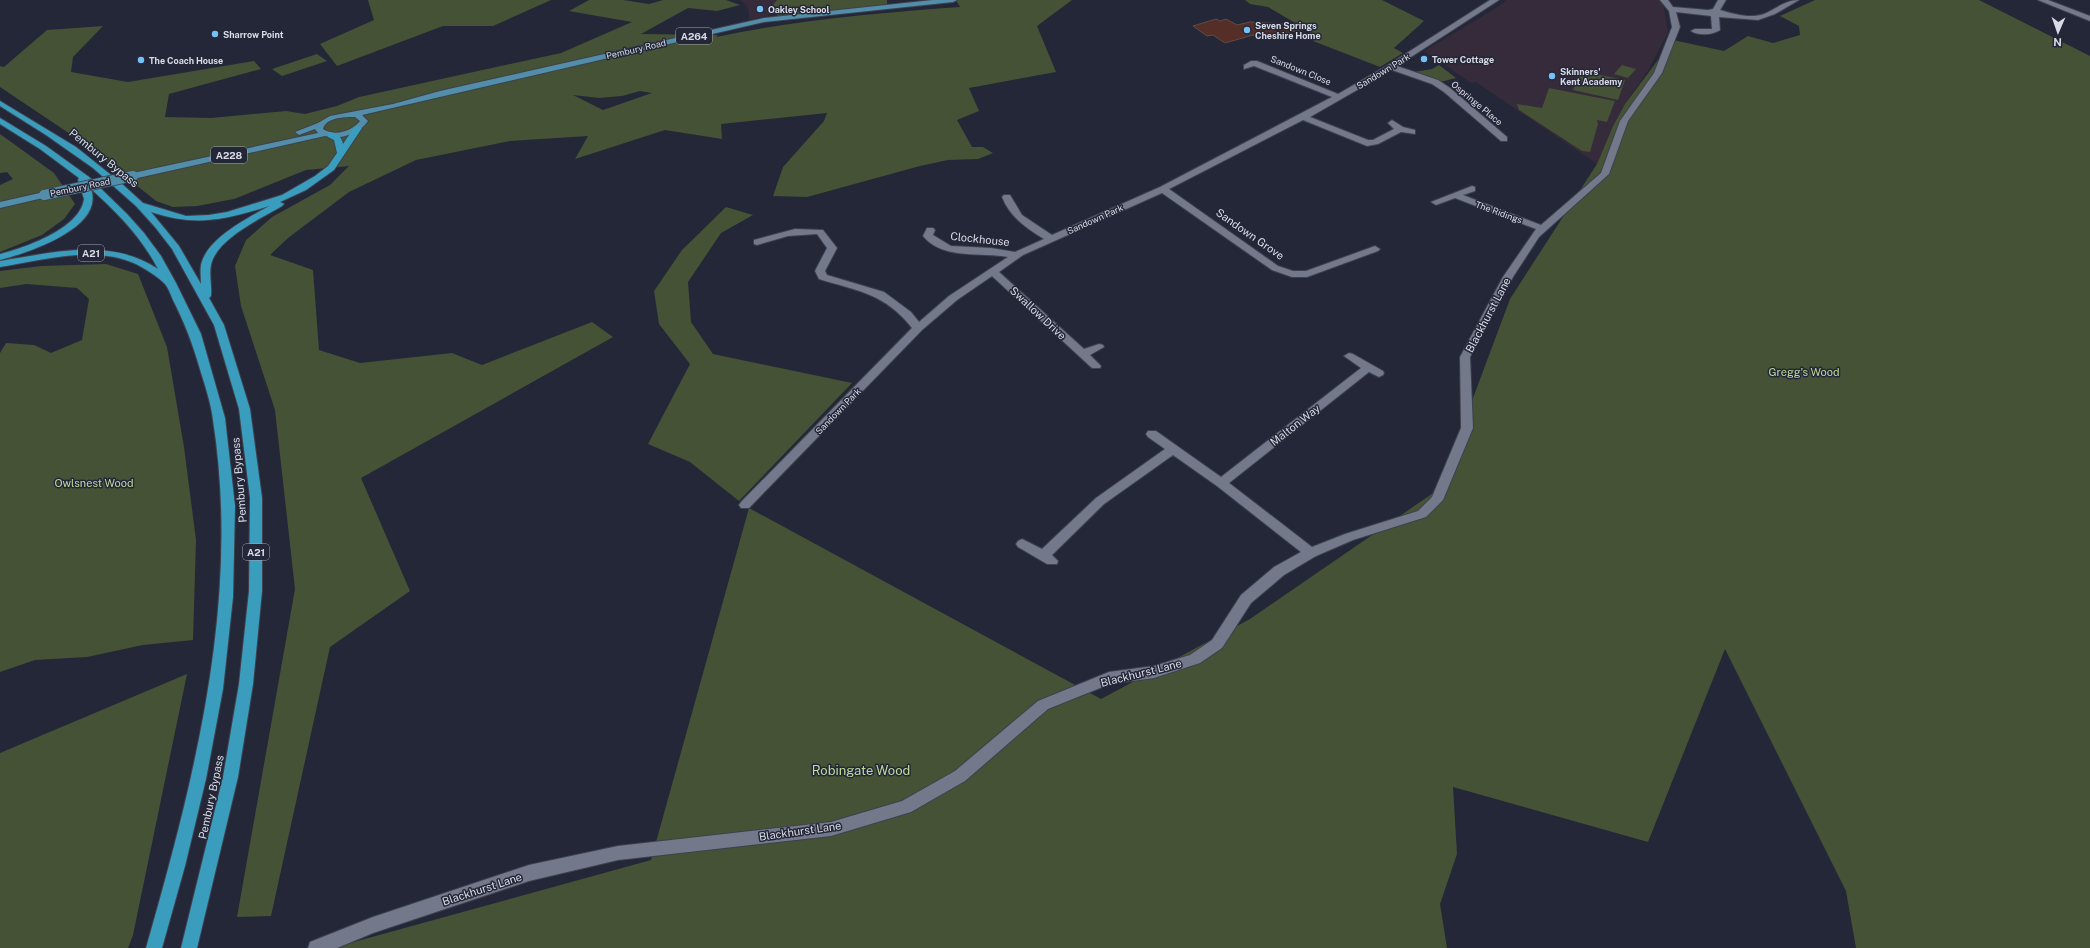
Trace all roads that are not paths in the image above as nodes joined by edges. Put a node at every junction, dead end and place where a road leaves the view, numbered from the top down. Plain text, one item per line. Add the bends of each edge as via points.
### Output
1 (953, 0) edge
2 (1495, 0) edge
3 (1664, 0) edge
4 (1722, 0) edge
5 (1795, 0) edge
6 (2042, 0) edge
7 (1671, 9) junction
8 (1715, 13) junction
9 (2090, 19) edge
10 (1695, 31) dead end
11 (1247, 67) dead end
12 (1391, 67) junction
13 (1339, 97) junction
14 (0, 103) edge
15 (394, 106) junction
16 (352, 114) junction
17 (1303, 117) junction
18 (0, 120) edge
19 (1392, 123) dead end
20 (361, 124) junction
21 (320, 125) junction
22 (1400, 129) junction
23 (1412, 132) dead end
24 (328, 134) junction
25 (1504, 139) dead end
26 (342, 154) junction
27 (132, 173) junction
28 (80, 176) junction
29 (1163, 189) junction
30 (1472, 189) dead end
31 (44, 193) junction
32 (293, 194) junction
33 (1454, 196) junction
34 (1007, 197) dead end
35 (0, 199) edge
36 (1436, 202) dead end
37 (139, 204) junction
38 (0, 205) edge
39 (1544, 229) junction
40 (930, 230) dead end
41 (1052, 239) junction
42 (757, 242) dead end
43 (1374, 249) dead end
44 (1016, 255) junction
45 (0, 257) edge
46 (0, 264) edge
47 (992, 271) junction
48 (175, 286) junction
49 (206, 296) junction
50 (918, 328) junction
51 (1099, 347) dead end
52 (1083, 354) junction
53 (1349, 356) dead end
54 (1096, 366) dead end
55 (1152, 434) dead end
56 (1173, 449) junction
57 (1221, 483) junction
58 (745, 505) dead end
59 (1022, 544) dead end
60 (1311, 553) junction
61 (154, 948) edge
62 (189, 948) edge
63 (316, 948) edge

1 - 15 main road, Pembury Road / A264 via 764,20 444,92
2 - 12 street, Sandown Park
3 - 7 street, Blackhurst Lane
4 - 8 street
5 - 8 street via 1764,16 1752,18
6 - 9 street
7 - 8 street
7 - 39 street, Blackhurst Lane via 1676,27 1658,73 1624,121 1605,174
8 - 10 street via 1716,30
11 - 13 street, Sandown Close via 1258,61
12 - 13 street, Sandown Park
12 - 25 street, Ospringe Place via 1435,82
13 - 17 street, Sandown Park
14 - 37 highway, Pembury Bypass / A21 via 59,140 121,186
15 - 16 main road, Pembury Road / A264
15 - 20 main road, Pembury Road / A264
16 - 20 main road via 361,117
16 - 21 main road, Pembury Road via 337,116
17 - 22 street via 1367,143 1375,142
17 - 29 street, Sandown Park
18 - 28 highway, Pembury Bypass / A21
19 - 22 street
20 - 24 main road, Pembury Road via 345,133
20 - 26 highway, A21
21 - 24 main road via 318,130
21 - 27 main road, Pembury Road / A228 via 266,141
22 - 23 street
24 - 26 highway via 338,138
24 - 27 main road, Pembury Road / A228
26 - 32 highway, A21 via 324,174
27 - 31 main road, Pembury Road / A228, bridge
28 - 45 highway, A21 via 88,199 87,206 75,221 46,240
28 - 48 highway, Pembury Bypass / A21 via 119,210 139,233
29 - 41 street, Sandown Park
29 - 43 street, Sandown Grove via 1275,268 1292,274 1307,274
30 - 33 street, The Ridings
31 - 35 main road, Pembury Road / A228
31 - 38 main road, Pembury Road / A228
32 - 37 highway, A21 via 245,210 207,218 179,217
32 - 49 highway, A21 via 217,247 205,270
33 - 36 street, The Ridings
33 - 39 street, The Ridings
34 - 41 street via 1009,205 1020,219
37 - 49 highway, Pembury Bypass / A21 via 177,249
39 - 60 street, Blackhurst Lane via 1535,235 1508,277 1465,357 1467,428 1437,500 1422,514 1349,537
40 - 44 street, Clockhouse via 928,236 934,243 946,248
41 - 44 street, Sandown Park
42 - 50 street via 805,230 820,232 832,248 820,271 823,277 880,294 907,314
44 - 47 street, Sandown Park
46 - 48 highway, A21 via 69,254 112,255 135,260
47 - 50 street, Sandown Park via 953,298
47 - 52 street, Swallow Drive
48 - 61 highway, Pembury Bypass / A21 via 202,350 215,395 228,482 229,547 225,610 214,699 195,796
49 - 62 highway, Pembury Bypass / A21 via 226,341 248,424 254,476 255,603 246,683 229,788
50 - 58 street, Sandown Park
51 - 52 street
52 - 54 street, Swallow Drive
53 - 57 street, Malton Way via 1374,370
55 - 56 street
56 - 57 street
56 - 59 street via 1100,501 1047,558
57 - 60 street
60 - 63 street, Blackhurst Lane via 1279,571 1246,599 1217,644 1195,659 1154,672 1109,678 1043,706 960,776 906,807 831,829 618,853 529,873 373,925

